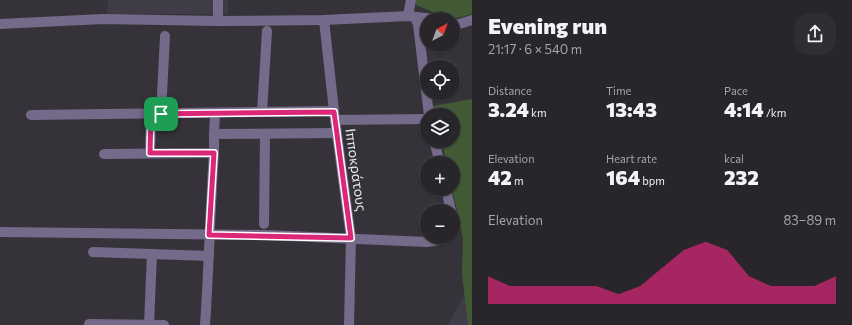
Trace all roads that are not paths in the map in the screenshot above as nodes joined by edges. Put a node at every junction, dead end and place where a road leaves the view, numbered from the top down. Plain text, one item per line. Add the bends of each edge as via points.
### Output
1 (218, 0) edge
2 (411, 0) edge
3 (412, 17) junction
4 (420, 18) edge
5 (324, 20) junction
6 (472, 20) edge
7 (218, 21) junction
8 (0, 24) edge
9 (460, 24) edge
10 (267, 30) dead end
11 (165, 36) dead end
12 (428, 108) edge
13 (262, 112) junction
14 (215, 113) junction
15 (156, 114) junction
16 (31, 115) dead end
17 (334, 116) junction
18 (420, 119) edge
19 (337, 133) junction
20 (214, 134) junction
21 (265, 134) junction
22 (150, 153) junction
23 (214, 153) junction
24 (104, 154) dead end
25 (264, 224) dead end
26 (0, 232) edge
27 (209, 235) junction
28 (351, 238) junction
29 (420, 242) edge
30 (93, 252) dead end
31 (152, 254) junction
32 (210, 256) junction
33 (89, 324) dead end
34 (149, 325) edge
35 (164, 325) edge
36 (205, 325) edge
37 (348, 325) edge

1 - 7 street
2 - 3 street
3 - 4 street
3 - 5 street
3 - 12 street via 418,25
5 - 7 street
5 - 17 street, Ιπποκράτους
6 - 9 street
7 - 8 street via 103,20
10 - 13 street
11 - 15 street
13 - 14 street
13 - 17 street
14 - 15 street
14 - 20 street
15 - 16 street
15 - 22 street
17 - 18 street
17 - 19 street, Ιπποκράτους
19 - 21 street
19 - 28 street, Ιπποκράτους
20 - 21 street
20 - 23 street
21 - 25 street
22 - 23 street
22 - 24 street
23 - 27 street
26 - 27 street
27 - 28 street
27 - 32 street
28 - 29 street
28 - 37 street, Ιπποκράτους
30 - 31 street
31 - 32 street
31 - 34 street
32 - 36 street
33 - 34 street
34 - 35 street

